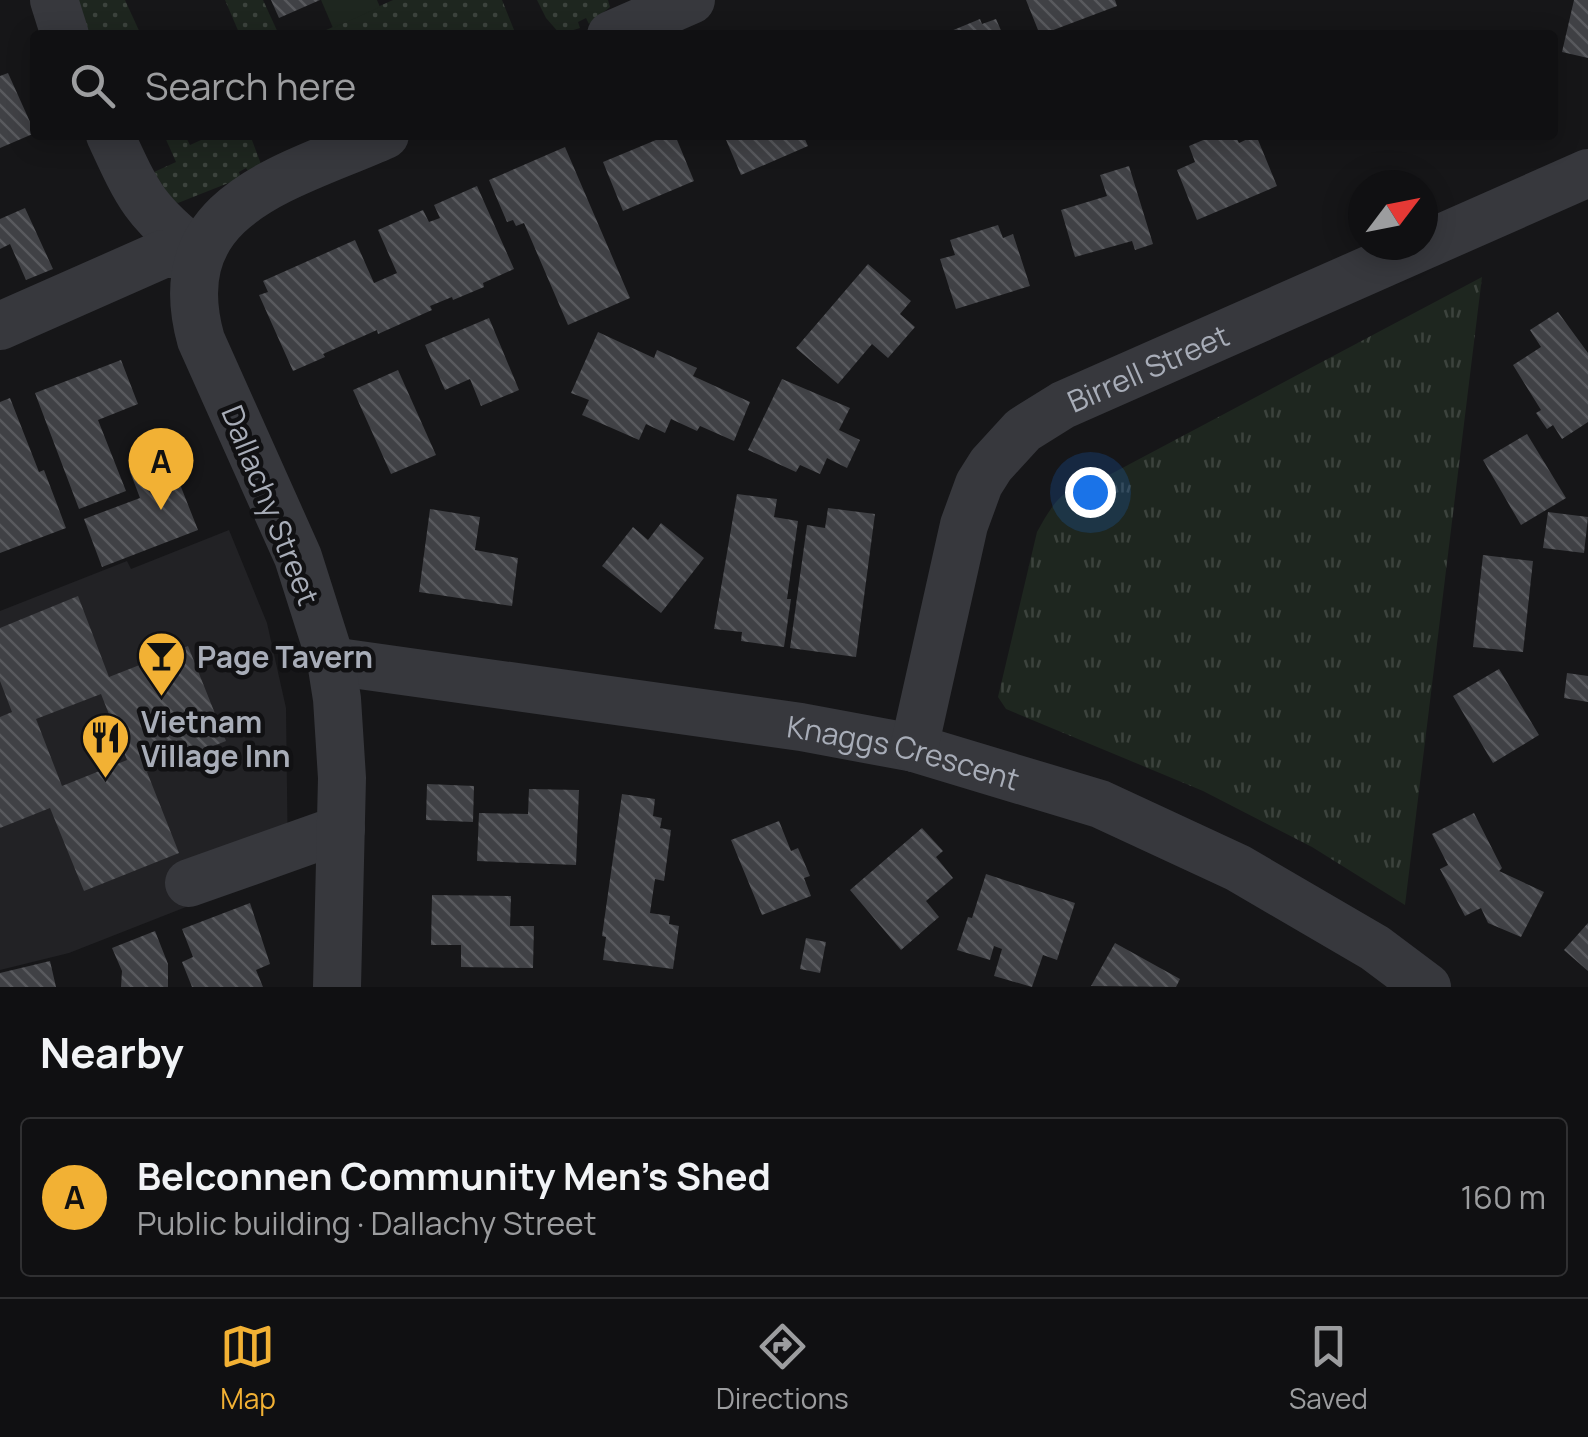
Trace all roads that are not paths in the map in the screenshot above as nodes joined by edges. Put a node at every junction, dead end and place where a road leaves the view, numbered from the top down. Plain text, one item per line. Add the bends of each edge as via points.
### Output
1 (54, 0) edge
2 (666, 5) edge
3 (63, 30) edge
4 (620, 30) edge
5 (112, 140) edge
6 (375, 140) edge
7 (1588, 173) edge
8 (199, 254) junction
9 (0, 326) edge
10 (330, 661) junction
11 (914, 748) junction
12 (340, 829) junction
13 (189, 883) dead end
14 (338, 987) edge
15 (1427, 987) edge

1 - 3 street
2 - 4 street
5 - 8 street via 146,207
6 - 8 street, Dallachy Street via 259,191 222,217
7 - 11 street, Birrell Street via 1063,405 1023,430 978,484
8 - 9 street via 163,254
8 - 10 street, Dallachy Street via 192,307 202,340 298,557
10 - 11 street, Knaggs Crescent
10 - 12 street, Dallachy Street via 342,778
11 - 15 street, Knaggs Crescent via 1100,804 1238,868 1375,948
12 - 13 street
12 - 14 street, Dallachy Street

